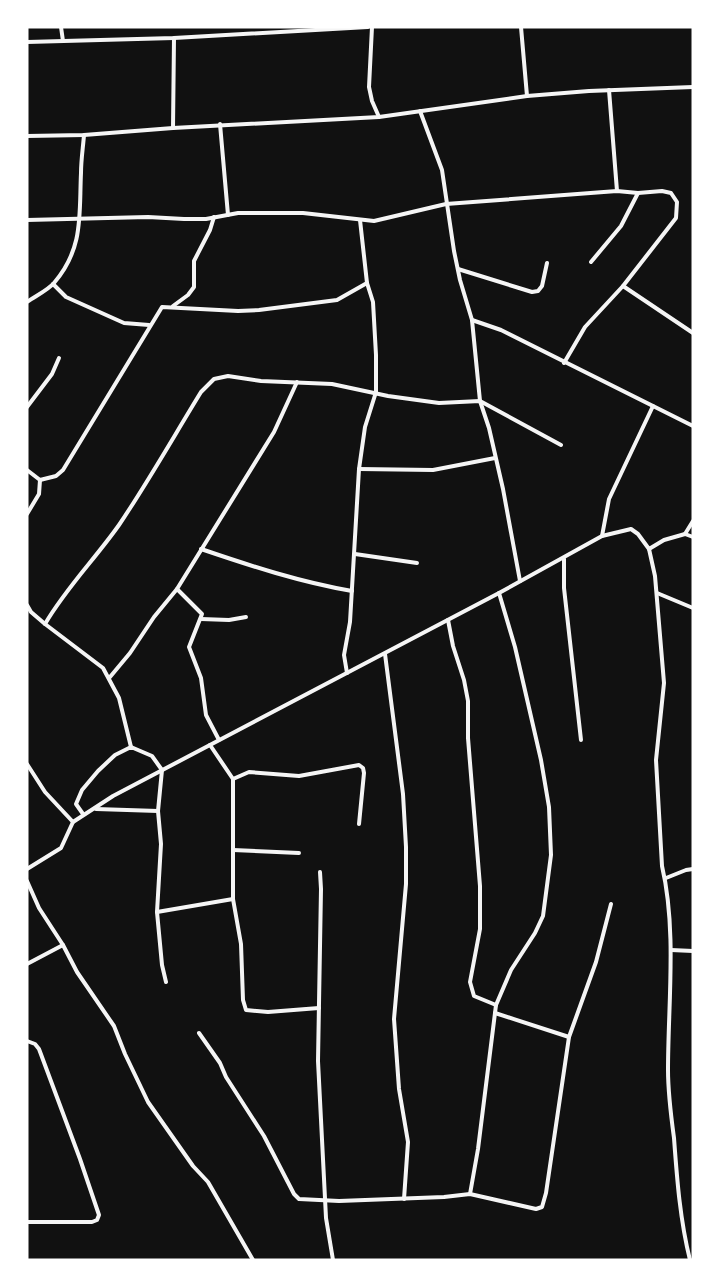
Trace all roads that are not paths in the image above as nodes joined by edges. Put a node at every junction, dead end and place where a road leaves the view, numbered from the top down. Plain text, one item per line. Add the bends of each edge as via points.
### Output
1 (61, 27) edge
2 (207, 27) edge
3 (370, 27) edge
4 (521, 27) edge
5 (285, 29) edge
6 (207, 35) junction
7 (174, 38) junction
8 (63, 41) junction
9 (27, 42) edge
10 (693, 85) edge
11 (609, 90) junction
12 (527, 96) junction
13 (420, 111) junction
14 (379, 117) junction
15 (220, 124) junction
16 (173, 128) junction
17 (84, 135) junction
18 (27, 136) edge
19 (618, 191) junction
20 (638, 193) junction
21 (446, 204) junction
22 (228, 215) junction
23 (214, 217) junction
24 (81, 219) junction
25 (27, 220) edge
26 (360, 220) junction
27 (591, 262) dead end
28 (547, 263) dead end
29 (458, 269) junction
30 (367, 283) junction
31 (53, 284) junction
32 (622, 286) junction
33 (27, 302) edge
34 (172, 306) junction
35 (472, 320) junction
36 (150, 326) junction
37 (693, 333) edge
38 (59, 358) dead end
39 (564, 363) junction
40 (297, 382) junction
41 (376, 392) junction
42 (480, 402) junction
43 (653, 406) junction
44 (27, 407) edge
45 (693, 426) edge
46 (561, 445) dead end
47 (495, 458) junction
48 (27, 470) edge
49 (359, 470) junction
50 (40, 480) junction
51 (27, 514) edge
52 (693, 521) edge
53 (685, 534) junction
54 (602, 536) junction
55 (693, 537) edge
56 (201, 549) junction
57 (649, 549) junction
58 (355, 554) junction
59 (564, 559) junction
60 (417, 563) dead end
61 (520, 581) junction
62 (177, 589) junction
63 (352, 591) junction
64 (499, 593) junction
65 (657, 593) junction
66 (27, 605) edge
67 (693, 608) edge
68 (246, 617) dead end
69 (201, 619) junction
70 (448, 620) junction
71 (45, 624) junction
72 (385, 653) junction
73 (347, 673) junction
74 (110, 677) junction
75 (219, 740) junction
76 (581, 740) dead end
77 (210, 745) junction
78 (131, 747) junction
79 (27, 764) edge
80 (162, 770) junction
81 (233, 779) junction
82 (94, 809) junction
83 (158, 811) junction
84 (83, 814) junction
85 (73, 822) junction
86 (359, 824) dead end
87 (233, 850) junction
88 (299, 853) dead end
89 (27, 869) edge
90 (693, 869) edge
91 (320, 872) dead end
92 (666, 878) junction
93 (27, 881) edge
94 (233, 899) junction
95 (611, 904) dead end
96 (157, 912) junction
97 (63, 945) junction
98 (671, 950) junction
99 (693, 951) edge
100 (27, 964) edge
101 (166, 982) dead end
102 (496, 1005) junction
103 (319, 1008) junction
104 (495, 1013) junction
105 (199, 1033) dead end
106 (569, 1037) junction
107 (27, 1041) edge
108 (470, 1194) junction
109 (404, 1199) junction
110 (326, 1201) junction
111 (27, 1222) edge
112 (253, 1260) edge
113 (333, 1260) edge
114 (690, 1260) edge

1 - 8 street
2 - 6 street
3 - 5 street
3 - 14 street via 369,87
4 - 12 street
5 - 6 street
6 - 7 street
7 - 8 street
7 - 16 street
8 - 9 street
10 - 11 street
11 - 12 street
11 - 19 street
12 - 13 street
13 - 14 street
13 - 21 street via 442,170
14 - 15 street
15 - 16 street
15 - 22 street
16 - 17 street
17 - 18 street
17 - 24 street
19 - 20 street
19 - 21 street
20 - 27 street via 621,226
20 - 32 street via 670,193 677,202 677,213 674,222
21 - 26 street via 386,219
21 - 29 street
22 - 23 street
22 - 26 street via 303,213
23 - 24 street
23 - 34 street via 194,261 194,287
24 - 25 street
24 - 31 street via 70,258
26 - 30 street
28 - 29 street via 542,286 532,292
29 - 35 street
30 - 34 street via 337,300 259,310
30 - 41 street via 373,302
31 - 33 street
31 - 36 street via 66,297 124,323
32 - 37 street
32 - 39 street via 585,327
34 - 36 street via 162,307
35 - 39 street via 501,330
35 - 42 street
36 - 50 street via 63,470
38 - 44 street
39 - 43 street
40 - 41 street
40 - 56 street via 274,432
40 - 71 street via 220,376 208,384 140,495
41 - 42 street via 439,403
41 - 49 street
42 - 46 street
42 - 47 street
43 - 45 street
43 - 54 street via 609,499
47 - 49 street via 433,470
47 - 61 street
48 - 50 street
49 - 58 street
50 - 51 street via 39,494
52 - 53 street
53 - 55 street
53 - 57 street
54 - 57 street via 631,529
54 - 59 street
56 - 62 street
56 - 63 street via 306,582
57 - 65 street
58 - 60 street
58 - 63 street
59 - 61 street
59 - 76 street
61 - 64 street
62 - 69 street via 202,614
62 - 74 street
63 - 73 street via 344,655
64 - 70 street
64 - 102 street via 542,760 551,855 543,916 510,970
65 - 67 street
65 - 92 street via 663,683 657,759 662,866
66 - 71 street
68 - 69 street
69 - 75 street via 189,647 201,678 206,715
70 - 72 street
70 - 102 street via 468,701 478,855 480,929 470,982 474,996
71 - 74 street via 99,664
72 - 73 street
72 - 109 street via 406,847 394,1019 408,1142
73 - 75 street
74 - 78 street via 124,712
75 - 77 street
77 - 80 street
77 - 81 street
78 - 80 street via 152,756
78 - 84 street via 115,755 82,790 76,804
79 - 85 street via 45,792
80 - 82 street
80 - 83 street
81 - 86 street via 249,772 299,776 359,765 364,773
81 - 87 street
82 - 83 street
82 - 84 street
83 - 96 street via 161,844
84 - 85 street
85 - 89 street via 61,848
87 - 88 street
87 - 94 street
90 - 92 street
91 - 103 street
92 - 98 street
93 - 97 street via 44,918
94 - 96 street
94 - 103 street via 246,1010
95 - 106 street via 596,962
96 - 101 street
97 - 100 street
97 - 112 street via 114,1026 148,1102 208,1182
98 - 99 street
98 - 114 street via 668,1072 680,1207
102 - 104 street
103 - 110 street
104 - 106 street
104 - 108 street
105 - 110 street via 264,1136 296,1197
106 - 108 street via 542,1207
107 - 111 street via 39,1049 99,1215 92,1222
108 - 109 street
109 - 110 street
110 - 113 street

